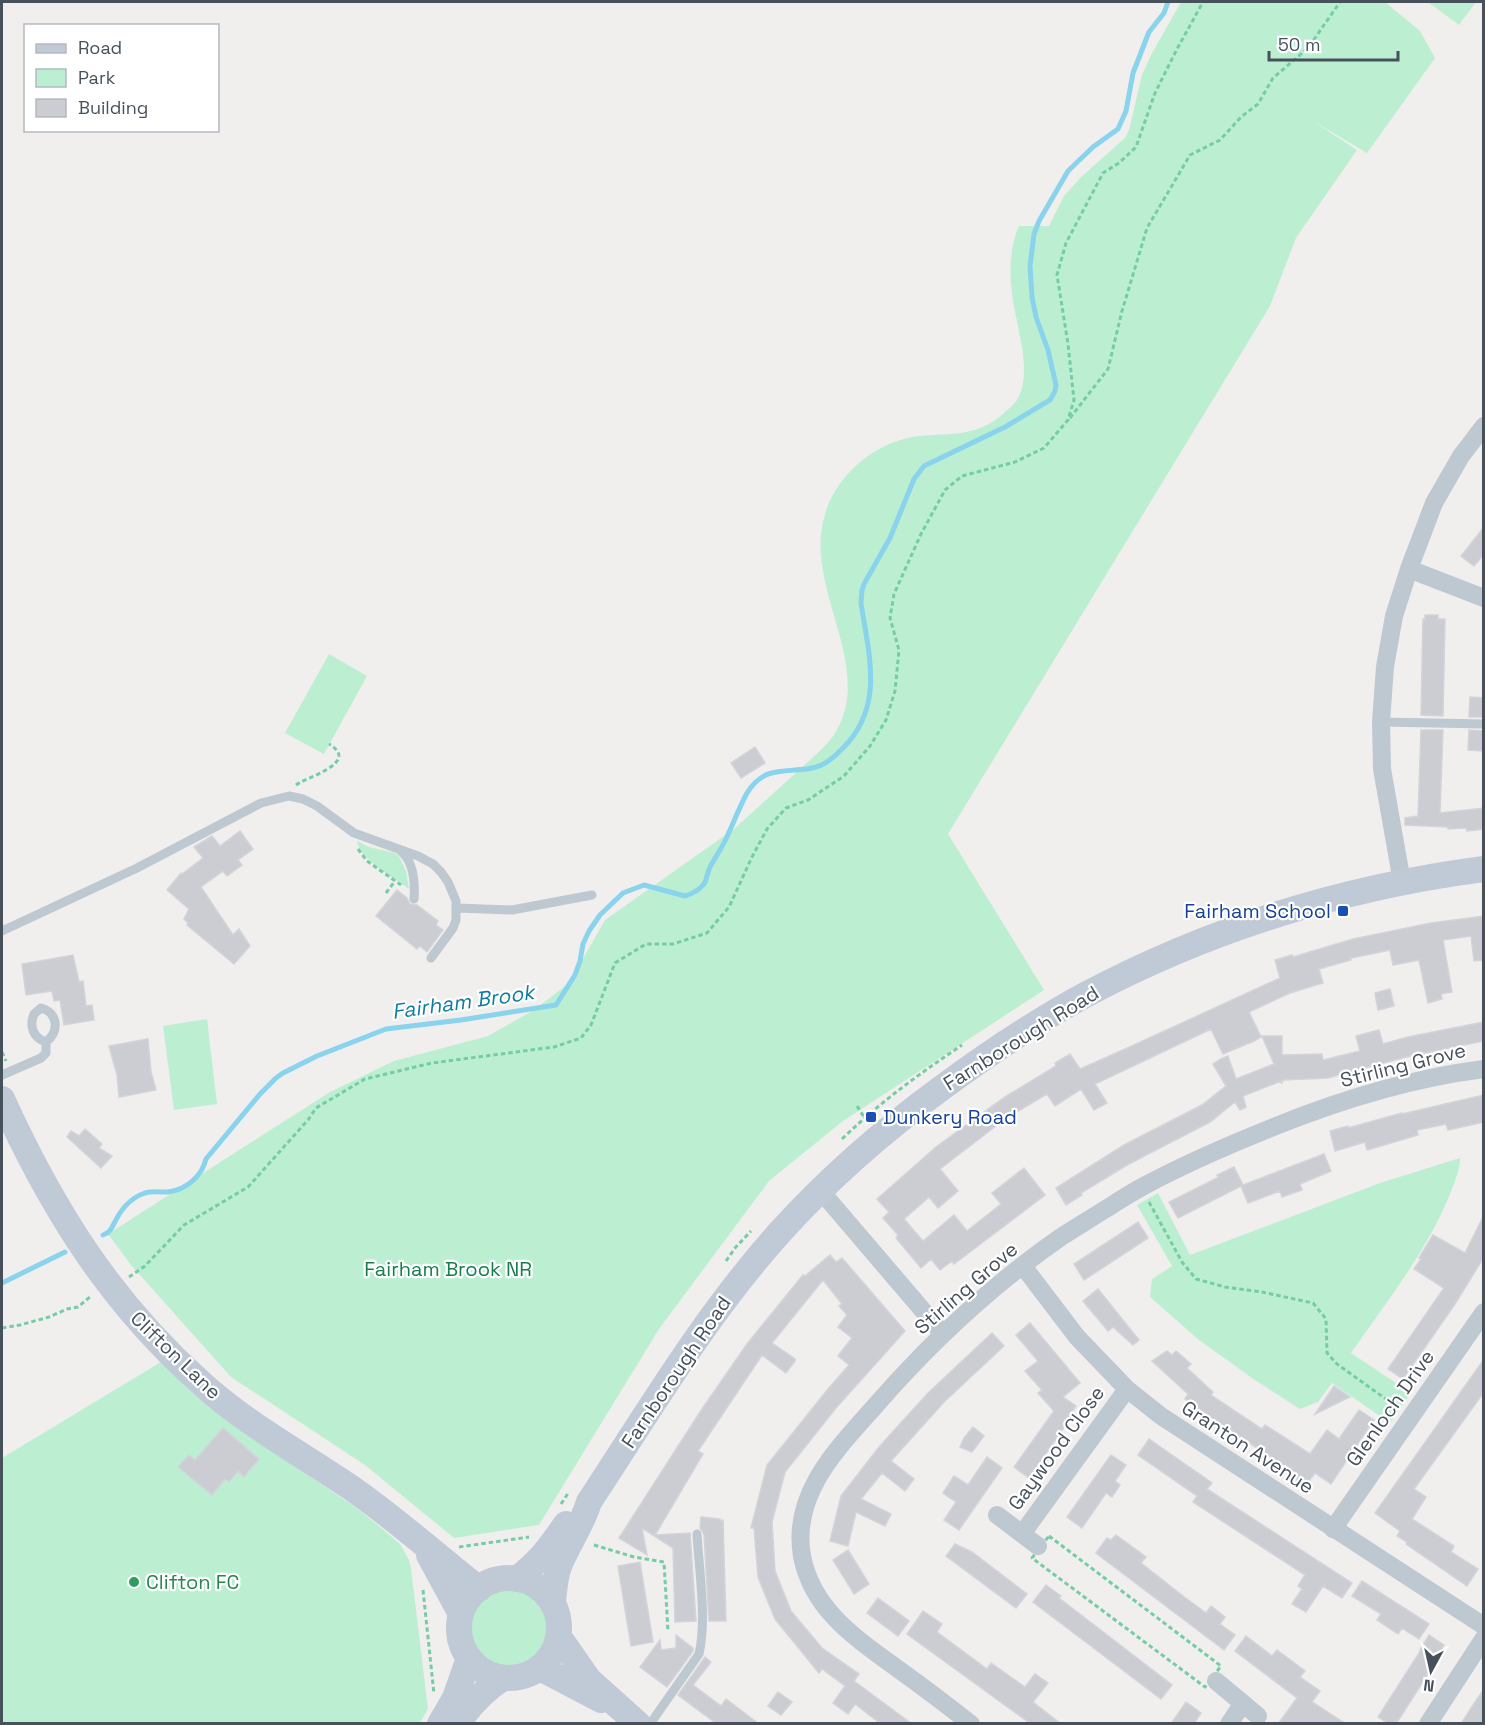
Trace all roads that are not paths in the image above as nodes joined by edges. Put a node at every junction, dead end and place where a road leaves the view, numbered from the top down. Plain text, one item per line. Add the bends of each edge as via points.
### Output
1 (1484, 426) edge
2 (1409, 569) junction
3 (1484, 598) edge
4 (1381, 722) junction
5 (1484, 724) edge
6 (399, 850) junction
7 (1484, 868) edge
8 (1402, 882) junction
9 (592, 895) dead end
10 (414, 897) road end
11 (457, 908) junction
12 (2, 931) edge
13 (431, 958) dead end
14 (46, 1042) dead end
15 (1484, 1069) edge
16 (2, 1075) edge
17 (2, 1099) edge
18 (820, 1190) junction
19 (1023, 1266) junction
20 (1484, 1312) edge
21 (943, 1334) junction
22 (1127, 1389) junction
23 (589, 1502) junction
24 (997, 1515) dead end
25 (1333, 1529) junction
26 (697, 1534) dead end
27 (1022, 1534) junction
28 (423, 1544) junction
29 (1038, 1546) dead end
30 (517, 1579) junction
31 (478, 1589) junction
32 (553, 1603) junction
33 (461, 1614) junction
34 (1484, 1626) edge
35 (559, 1637) junction
36 (1484, 1638) edge
37 (469, 1658) junction
38 (540, 1668) junction
39 (1219, 1673) road end
40 (503, 1678) junction
41 (1243, 1703) junction
42 (437, 1712) edge
43 (1258, 1716) dead end
44 (630, 1717) edge
45 (457, 1724) edge
46 (650, 1724) edge
47 (971, 1724) edge
48 (1229, 1724) edge
49 (1428, 1724) edge

1 - 2 street via 1434,503
2 - 3 street
2 - 4 street via 1394,616
4 - 5 lane
4 - 8 street via 1382,769
6 - 10 lane via 408,860
6 - 11 lane via 418,856 441,872 453,891
6 - 12 lane via 365,838 317,806 289,796 261,803 137,868
7 - 8 street, Farnborough Road
8 - 18 street, Farnborough Road via 1289,911 1220,934 1089,993 965,1071 856,1156
9 - 11 lane via 512,910
11 - 13 lane via 453,928
14 - 16 lane via 44,1056
15 - 19 street, Stirling Grove via 1389,1088 1314,1111 1199,1158 1141,1187
17 - 28 street, Clifton Lane via 69,1227 150,1334 226,1404 352,1488
18 - 21 street
18 - 23 street, Farnborough Road via 733,1288
19 - 21 street, Stirling Grove
19 - 22 street, Granton Avenue via 1077,1337
20 - 25 street, Glenloch Drive
21 - 47 street, Stirling Grove via 844,1441 819,1474 805,1506 802,1557 815,1591 836,1621
22 - 25 street, Granton Avenue via 1200,1443
22 - 27 street, Gaywood Close
23 - 30 street, Farnborough Road via 574,1511 549,1550
23 - 32 street, Farnborough Road via 559,1566
24 - 27 street, Gaywood Close
25 - 34 street, Granton Avenue
26 - 46 lane via 702,1625 699,1654
27 - 29 street, Gaywood Close
28 - 31 street, Clifton Lane
28 - 33 street, Clifton Lane
30 - 31 street via 504,1578
30 - 32 street via 538,1587
31 - 33 street
32 - 35 street
33 - 37 street via 459,1629
35 - 38 street
35 - 44 street via 589,1680
36 - 49 street
37 - 40 street via 484,1671
37 - 42 street via 455,1698
38 - 40 street via 523,1676
38 - 44 street
39 - 41 street
40 - 45 street via 488,1688
41 - 43 street
41 - 48 street

